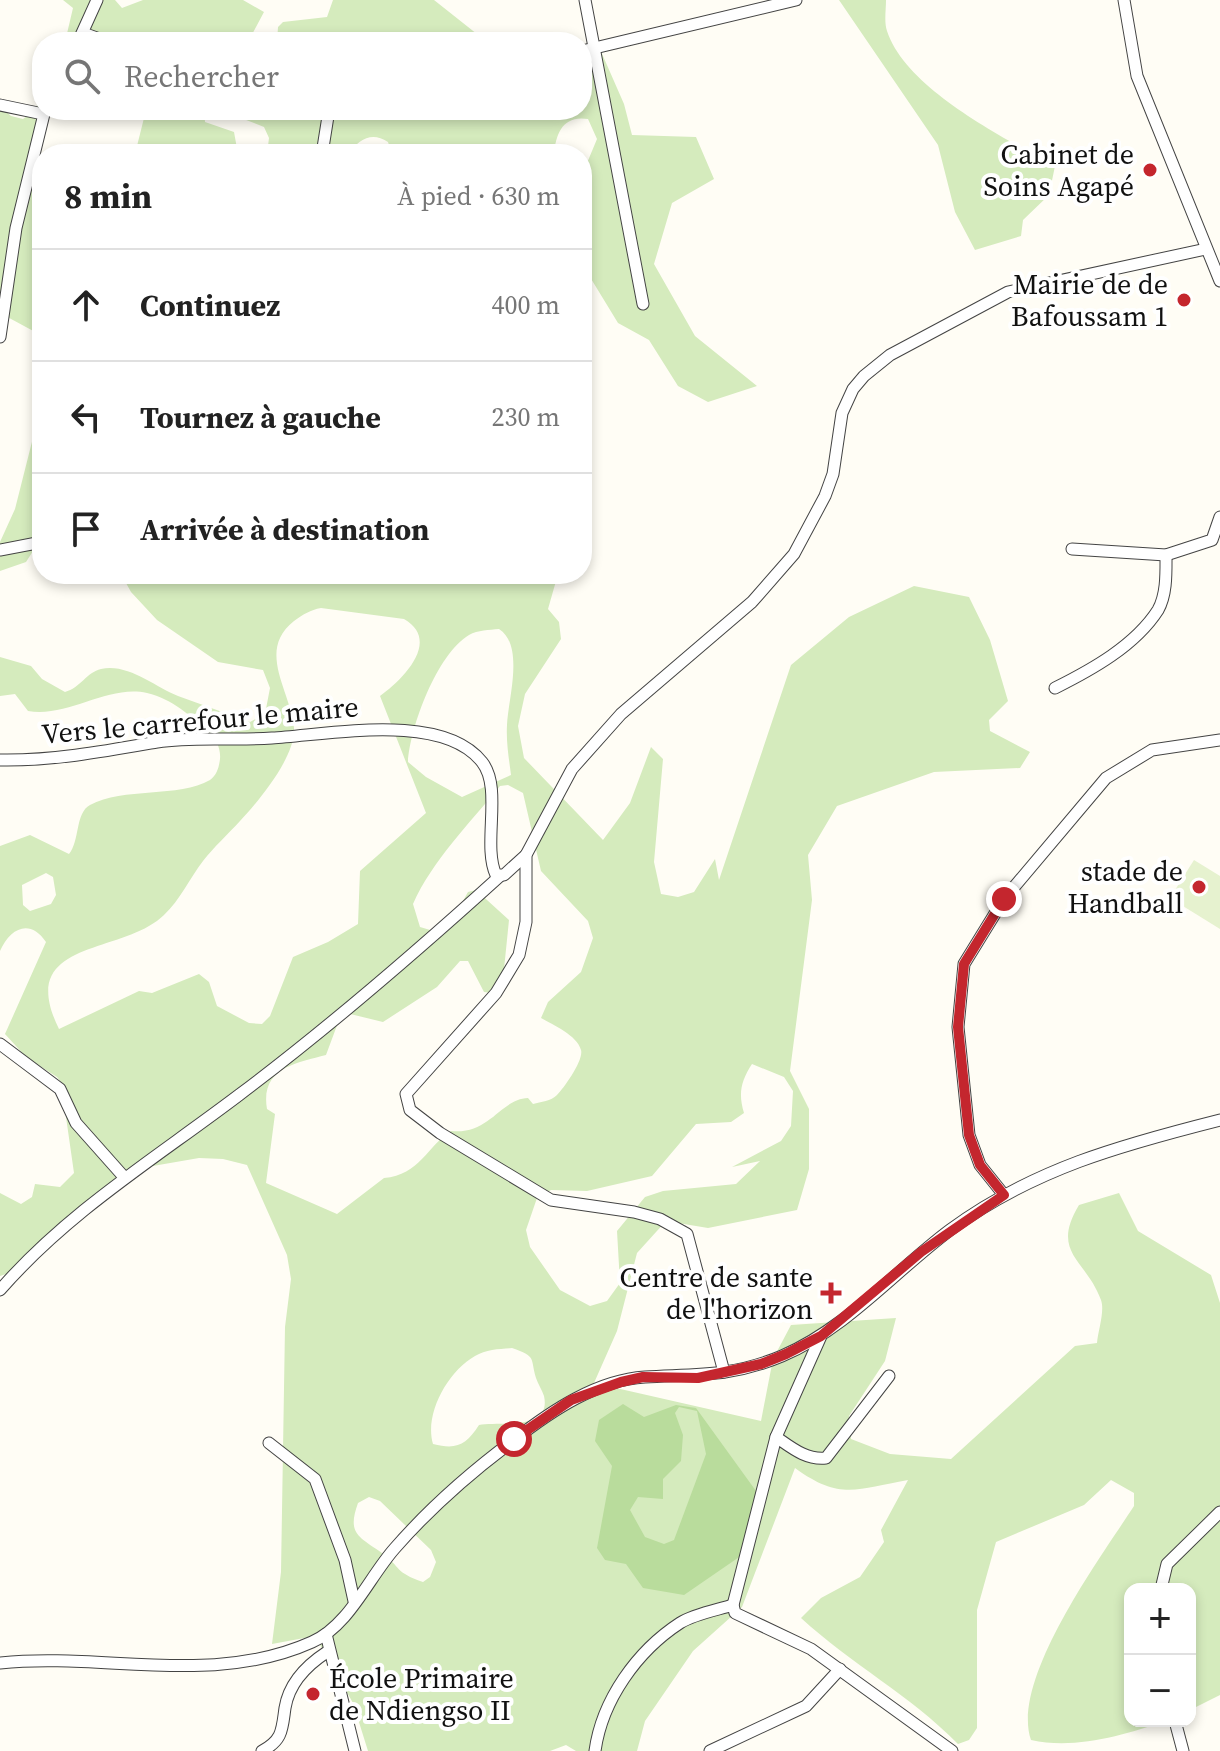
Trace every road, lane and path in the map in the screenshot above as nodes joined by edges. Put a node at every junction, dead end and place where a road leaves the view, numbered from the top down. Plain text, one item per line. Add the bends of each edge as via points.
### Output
1 (97, 0) edge
2 (585, 0) edge
3 (796, 0) edge
4 (1124, 0) edge
5 (83, 32) edge
6 (587, 32) edge
7 (592, 48) edge
8 (592, 68) edge
9 (0, 105) edge
10 (32, 110) edge
11 (42, 120) edge
12 (327, 120) edge
13 (37, 144) edge
14 (324, 144) edge
15 (32, 164) edge
16 (1206, 249) junction
17 (1220, 281) edge
18 (643, 304) dead end
19 (0, 337) edge
20 (1220, 517) edge
21 (32, 544) edge
22 (1072, 549) dead end
23 (0, 550) edge
24 (1166, 555) junction
25 (1055, 688) dead end
26 (1220, 740) edge
27 (0, 760) edge
28 (526, 855) junction
29 (500, 876) junction
30 (0, 1044) edge
31 (1220, 1120) edge
32 (124, 1177) junction
33 (1004, 1195) junction
34 (0, 1290) edge
35 (821, 1336) junction
36 (724, 1372) junction
37 (889, 1376) dead end
38 (776, 1437) junction
39 (269, 1443) dead end
40 (1220, 1512) edge
41 (1162, 1583) edge
42 (354, 1601) junction
43 (733, 1605) junction
44 (326, 1634) junction
45 (327, 1652) junction
46 (0, 1663) edge
47 (840, 1669) junction
48 (1177, 1727) edge
49 (262, 1751) edge
50 (355, 1751) edge
51 (595, 1751) edge
52 (710, 1751) edge
53 (952, 1751) edge
54 (1183, 1751) edge

1 - 5 street
2 - 6 street
3 - 7 street
4 - 16 street via 1137,76
8 - 18 street
9 - 10 street
11 - 13 street
12 - 14 street
15 - 19 street
16 - 17 street
16 - 28 street via 1008,292 890,355 864,376 842,413 825,496 794,554 752,602 621,714 591,747 572,769
20 - 24 street via 1212,540
21 - 23 street
22 - 24 street
24 - 25 street via 1159,608 1094,668
26 - 33 street via 1152,750 1106,778 1004,899 964,964 958,1027 969,1135 980,1165
27 - 29 street, Vers le carrefour le maire via 188,739 274,738 356,729 434,737 468,748 484,764 490,783 493,871
28 - 29 street
28 - 36 street via 526,922 519,955 496,993 414,1083 406,1101 440,1133 551,1200 634,1212 687,1234
29 - 32 street via 369,994
30 - 32 street via 60,1089 76,1123
31 - 33 street via 1065,1164
32 - 34 street via 45,1242
33 - 35 street via 932,1244
35 - 36 street via 761,1364
35 - 38 street
36 - 42 street via 698,1378 643,1377 571,1400 514,1439 443,1499 394,1548
37 - 38 street via 826,1458 801,1453
38 - 43 street
39 - 42 street via 315,1479
40 - 41 street via 1167,1564
42 - 44 street
43 - 47 street via 746,1620 811,1649
43 - 51 street via 682,1621 651,1646 607,1706
44 - 45 street
44 - 46 street via 300,1646 211,1667
45 - 49 street via 298,1677 282,1734
45 - 50 street
47 - 52 street via 806,1706
47 - 53 street
48 - 54 street

